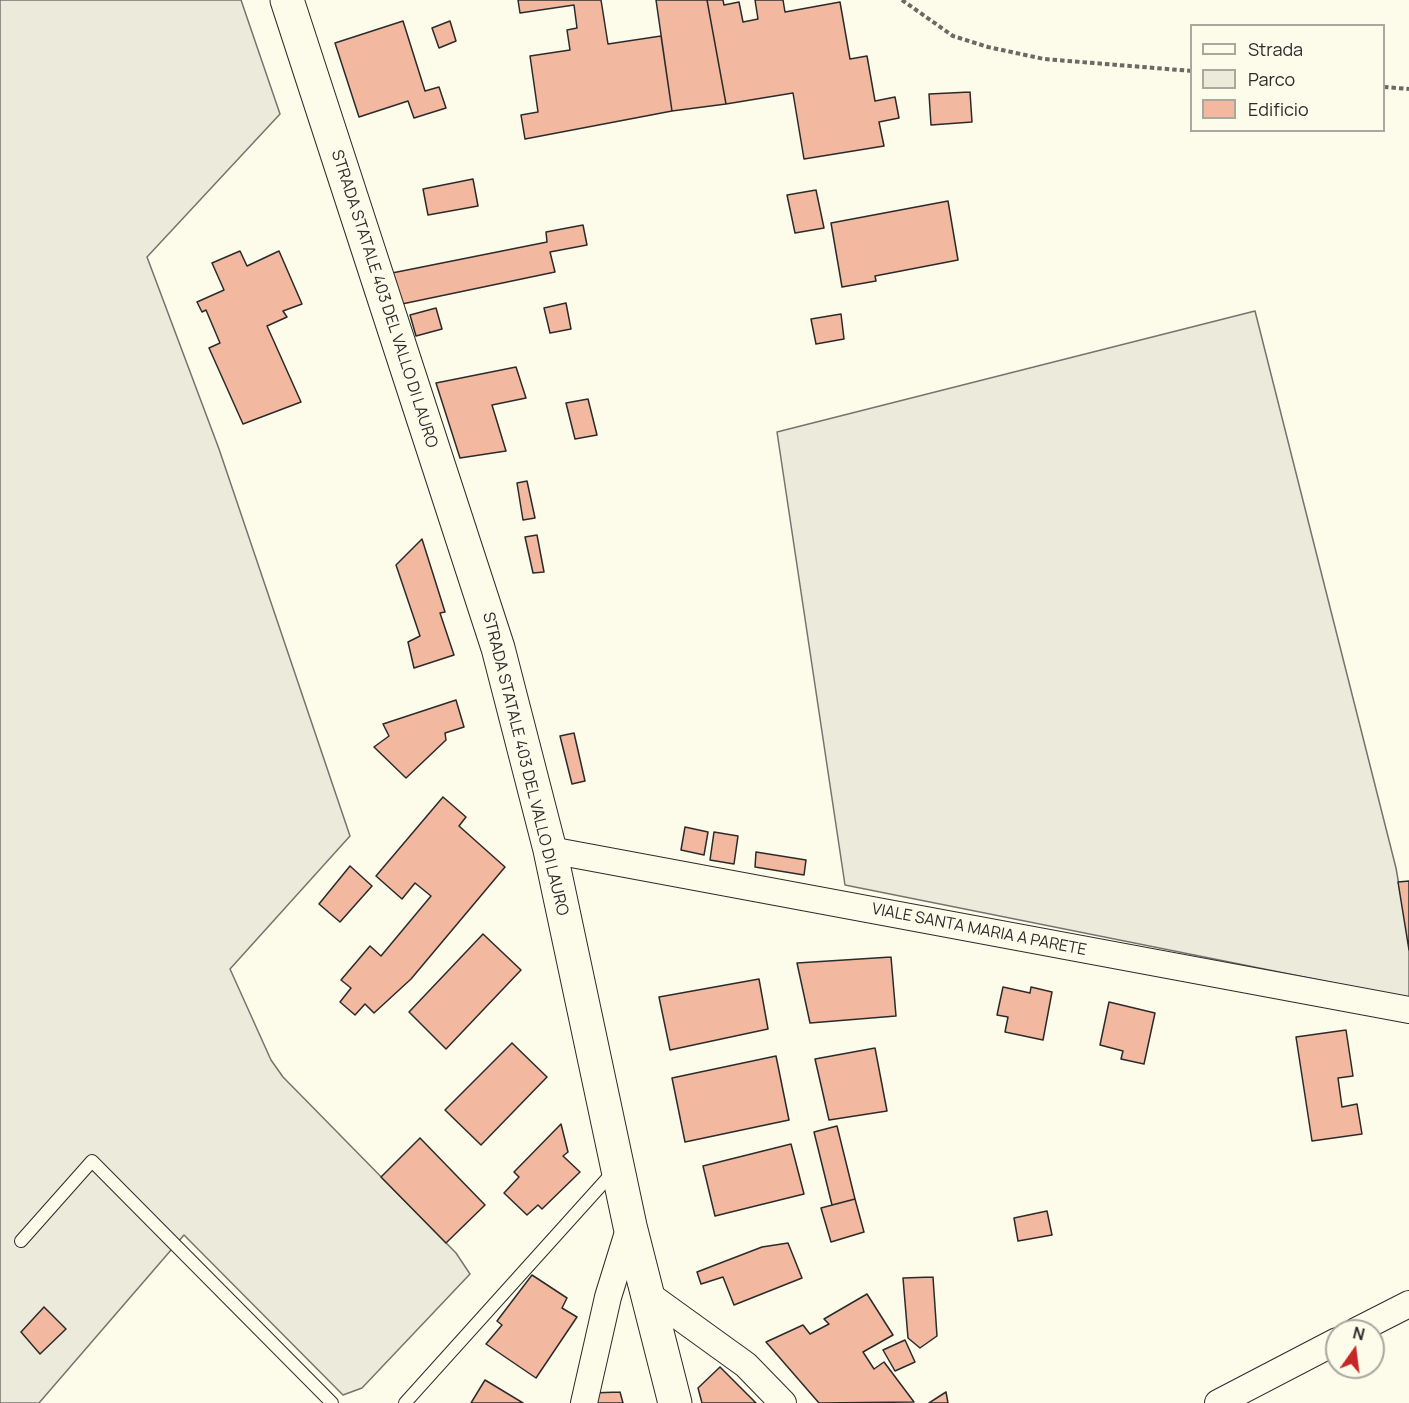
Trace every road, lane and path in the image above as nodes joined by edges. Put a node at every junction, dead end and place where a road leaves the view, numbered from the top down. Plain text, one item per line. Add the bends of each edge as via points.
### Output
1 (287, 0) edge
2 (902, 0) edge
3 (1190, 71) edge
4 (1385, 87) edge
5 (1409, 89) edge
6 (550, 850) junction
7 (1409, 1011) edge
8 (617, 1168) junction
9 (630, 1226) junction
10 (21, 1241) dead end
11 (649, 1295) junction
12 (1409, 1304) edge
13 (1380, 1319) edge
14 (1325, 1347) edge
15 (332, 1403) edge
16 (405, 1403) edge
17 (584, 1403) edge
18 (675, 1403) edge
19 (783, 1403) edge
20 (1218, 1403) edge

1 - 6 main road, STRADA STATALE 403 DEL VALLO DI LAURO via 498,648
2 - 3 path via 953,36 988,47 1044,59
4 - 5 path
6 - 7 street, VIALE SANTA MARIA A PARETE
6 - 8 main road, STRADA STATALE 403 DEL VALLO DI LAURO
8 - 9 main road, STRADA STATALE 403 DEL VALLO DI LAURO
8 - 16 lane
9 - 11 main road, STRADA STATALE 403 DEL VALLO DI LAURO
9 - 17 street via 608,1297
10 - 15 lane via 92,1161
11 - 18 main road, STRADA STATALE 403 DEL VALLO DI LAURO
11 - 19 street via 746,1365
12 - 13 street
14 - 20 street

